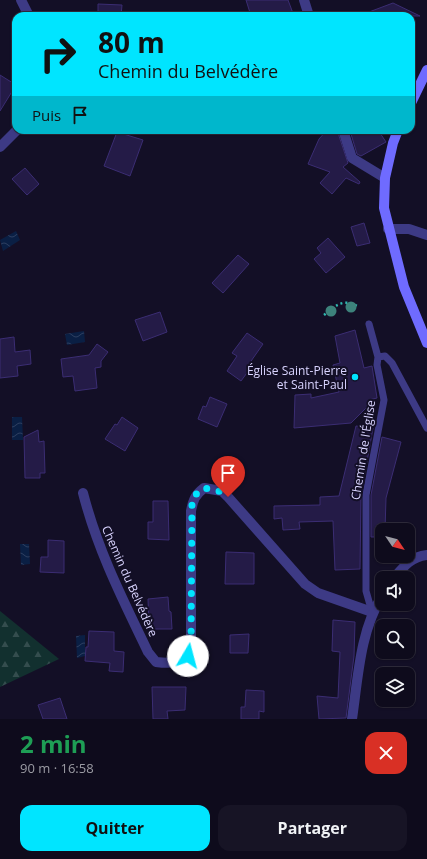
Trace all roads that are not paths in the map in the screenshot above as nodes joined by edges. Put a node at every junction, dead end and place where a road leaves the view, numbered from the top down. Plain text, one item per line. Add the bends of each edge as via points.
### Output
1 (21, 0) edge
2 (304, 0) edge
3 (27, 12) edge
4 (308, 12) edge
5 (427, 70) edge
6 (415, 95) edge
7 (13, 134) edge
8 (344, 134) edge
9 (396, 134) edge
10 (0, 147) edge
11 (385, 178) junction
12 (388, 229) junction
13 (427, 235) edge
14 (369, 324) dead end
15 (427, 343) edge
16 (378, 357) junction
17 (427, 428) edge
18 (83, 493) dead end
19 (427, 555) edge
20 (400, 571) edge
21 (375, 607) edge
22 (372, 612) junction
23 (352, 719) edge

1 - 3 street
2 - 4 street
5 - 6 main road
7 - 10 street
8 - 11 street via 352,158
9 - 11 main road
11 - 12 main road via 384,208
12 - 13 street via 409,229
12 - 15 main road via 404,287
14 - 16 lane, Chemin de l'Église
16 - 17 lane via 385,356 392,363
16 - 22 lane, Chemin de l'Église via 377,365 384,400 366,495 366,591
18 - 22 street, Chemin du Belvédère via 92,528 111,574 148,652 156,662 170,664 181,660 188,656 191,648 191,511 192,501 204,488 222,492 228,497 305,584 318,593
19 - 20 street via 406,563
21 - 22 street
22 - 23 street via 362,649

